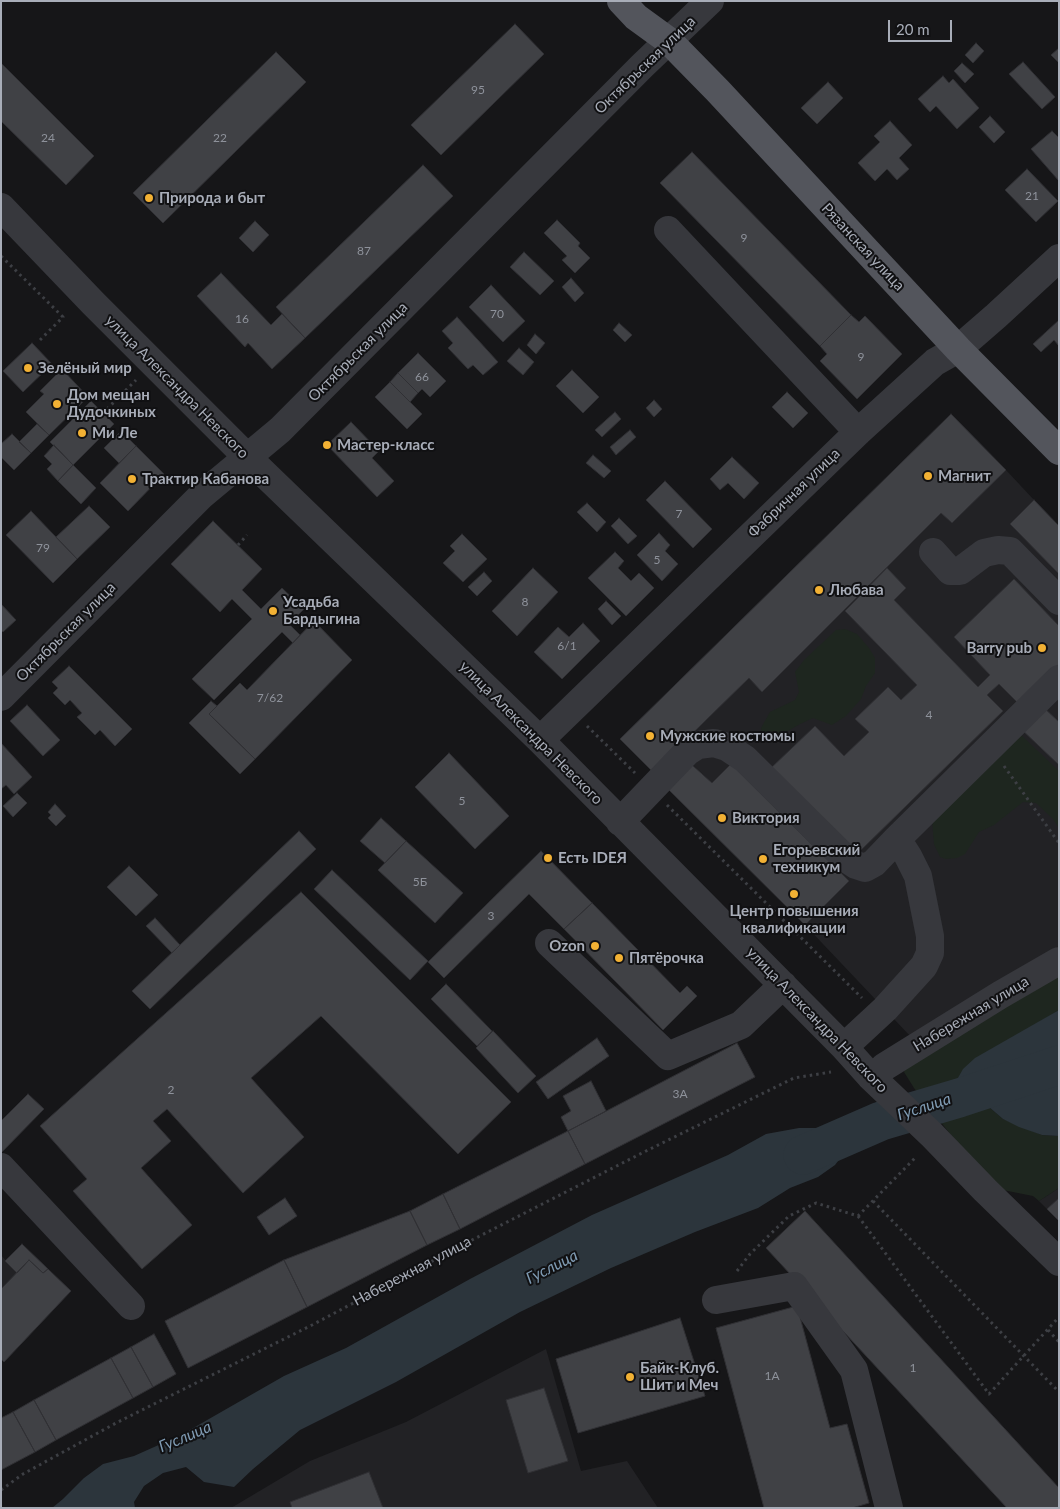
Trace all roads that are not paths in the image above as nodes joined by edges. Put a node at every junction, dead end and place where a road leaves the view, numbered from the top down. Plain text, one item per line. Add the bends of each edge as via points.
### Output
1 (621, 1) edge
2 (645, 1) edge
3 (710, 1) edge
4 (669, 41) junction
5 (1, 207) edge
6 (668, 230) dead end
7 (1059, 258) edge
8 (958, 349) junction
9 (858, 432) junction
10 (1059, 451) edge
11 (247, 457) junction
12 (934, 552) dead end
13 (1059, 601) edge
14 (1059, 679) edge
15 (1, 697) edge
16 (540, 740) junction
17 (620, 822) junction
18 (897, 839) junction
19 (549, 942) dead end
20 (1059, 961) edge
21 (783, 985) junction
22 (844, 1047) junction
23 (881, 1076) junction
24 (1, 1167) edge
25 (1059, 1262) edge
26 (716, 1300) road end
27 (131, 1306) dead end
28 (889, 1508) edge

1 - 4 main road, Рязанская улица via 636,17
2 - 4 main road, Рязанская улица
3 - 4 street, Октябрьская улица
4 - 8 main road, Рязанская улица
4 - 11 street, Октябрьская улица via 280,430
5 - 11 street, улица Александра Невского
6 - 9 street
7 - 8 street, Фабричная улица
8 - 9 street, Фабричная улица via 935,362
8 - 10 main road, Рязанская улица
9 - 16 street, Фабричная улица
11 - 15 street, Октябрьская улица via 202,495
11 - 16 street, улица Александра Невского
12 - 13 street via 950,571 960,571 984,553 1010,551
14 - 18 street
16 - 17 street, улица Александра Невского
17 - 18 street via 688,752 698,745 714,743 745,759 856,866 865,868 874,863
17 - 21 street, улица Александра Невского
18 - 22 street via 918,876 930,936 930,953 924,966
19 - 21 street via 668,1056 742,1025
20 - 23 street, Набережная улица via 1000,995
21 - 22 street, улица Александра Невского
22 - 23 street, улица Александра Невского
23 - 25 street, улица Александра Невского via 932,1135
24 - 27 street
26 - 28 street via 794,1286 854,1370

